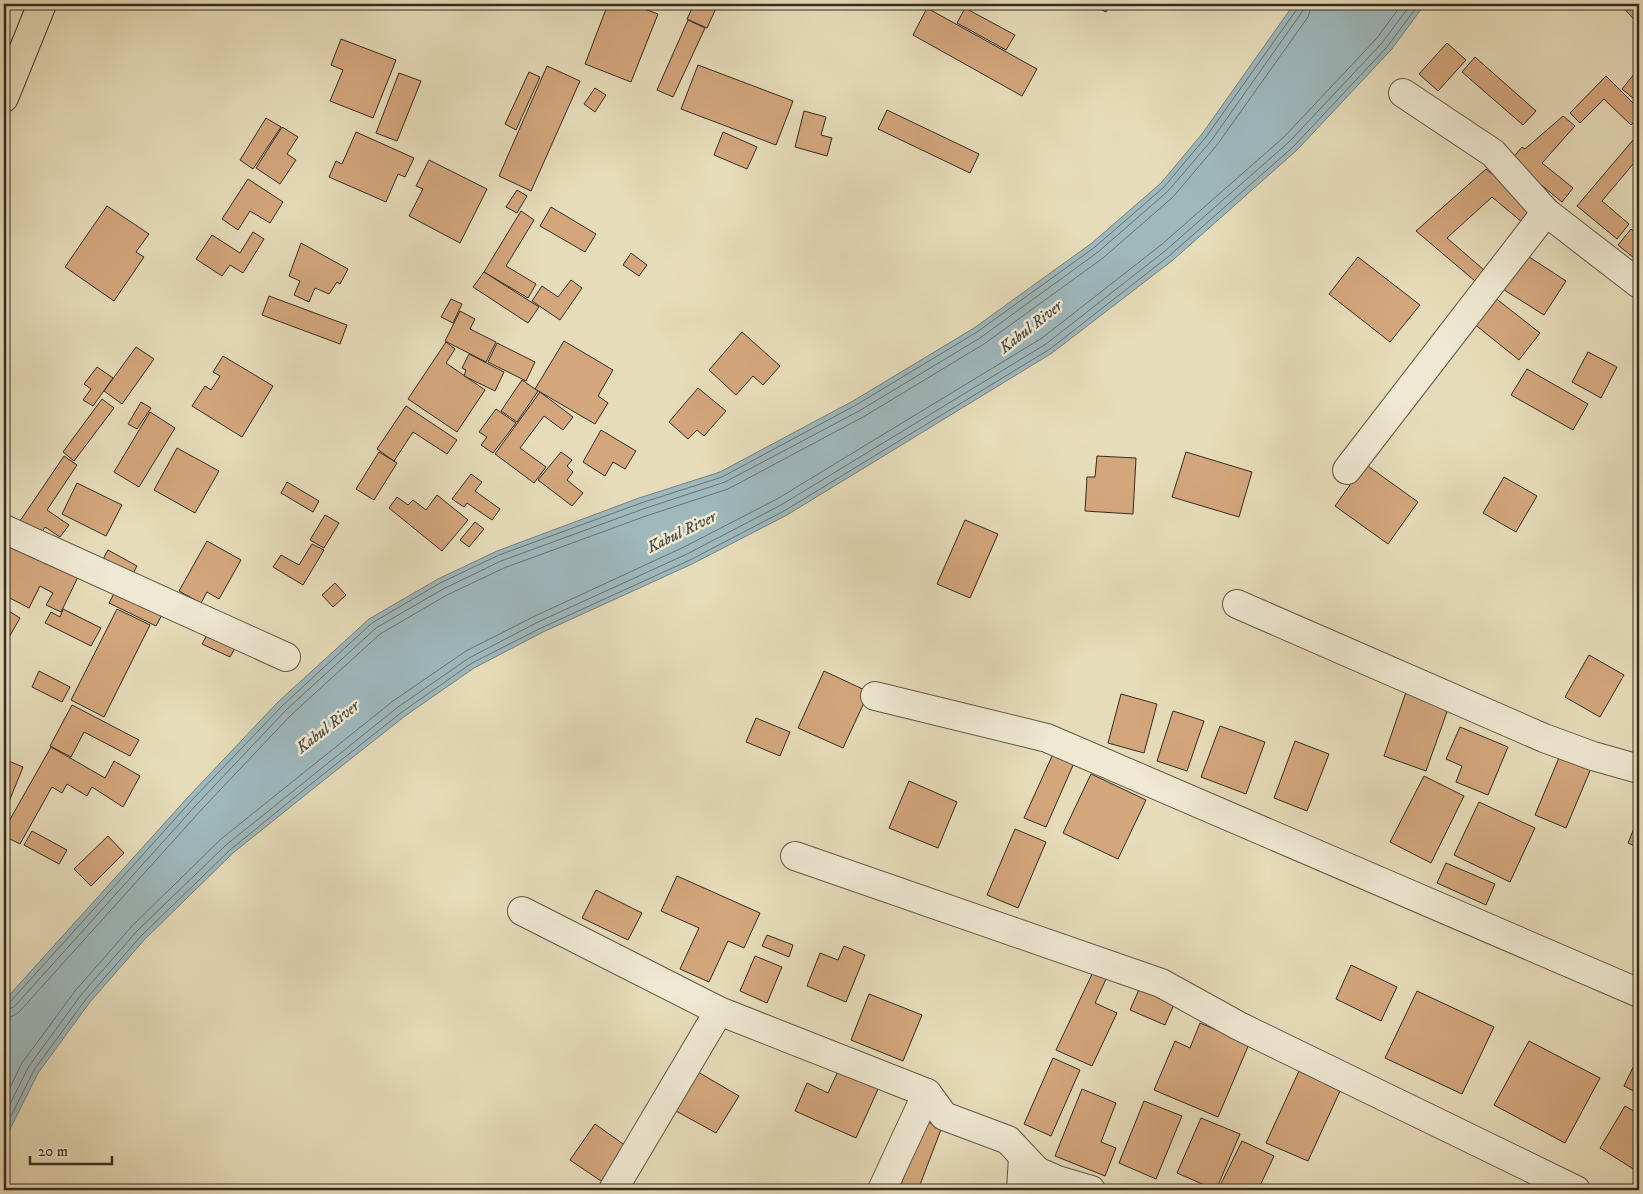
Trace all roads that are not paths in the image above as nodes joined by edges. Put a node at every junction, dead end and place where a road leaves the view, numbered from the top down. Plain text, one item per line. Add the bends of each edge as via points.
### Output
1 (42, 4) edge
2 (1403, 93) dead end
3 (4, 98) edge
4 (1546, 212) junction
5 (1639, 284) edge
6 (1347, 470) dead end
7 (4, 529) edge
8 (1237, 604) dead end
9 (286, 657) dead end
10 (875, 696) dead end
11 (1639, 770) edge
12 (795, 856) dead end
13 (522, 911) dead end
14 (1639, 993) edge
15 (718, 1011) junction
16 (927, 1093) junction
17 (1023, 1157) junction
18 (613, 1190) edge
19 (882, 1190) edge
20 (1021, 1190) edge
21 (1091, 1190) edge
22 (1576, 1190) edge

1 - 3 highway
2 - 4 street via 1494,153
4 - 5 street
4 - 6 street
7 - 9 street
8 - 11 street via 1544,738
10 - 14 street via 1047,738
12 - 22 street via 1161,983 1239,1026
13 - 15 street
15 - 16 street
15 - 18 street
16 - 17 street via 944,1116 1008,1140
16 - 19 street
17 - 20 street
17 - 21 street via 1037,1171

